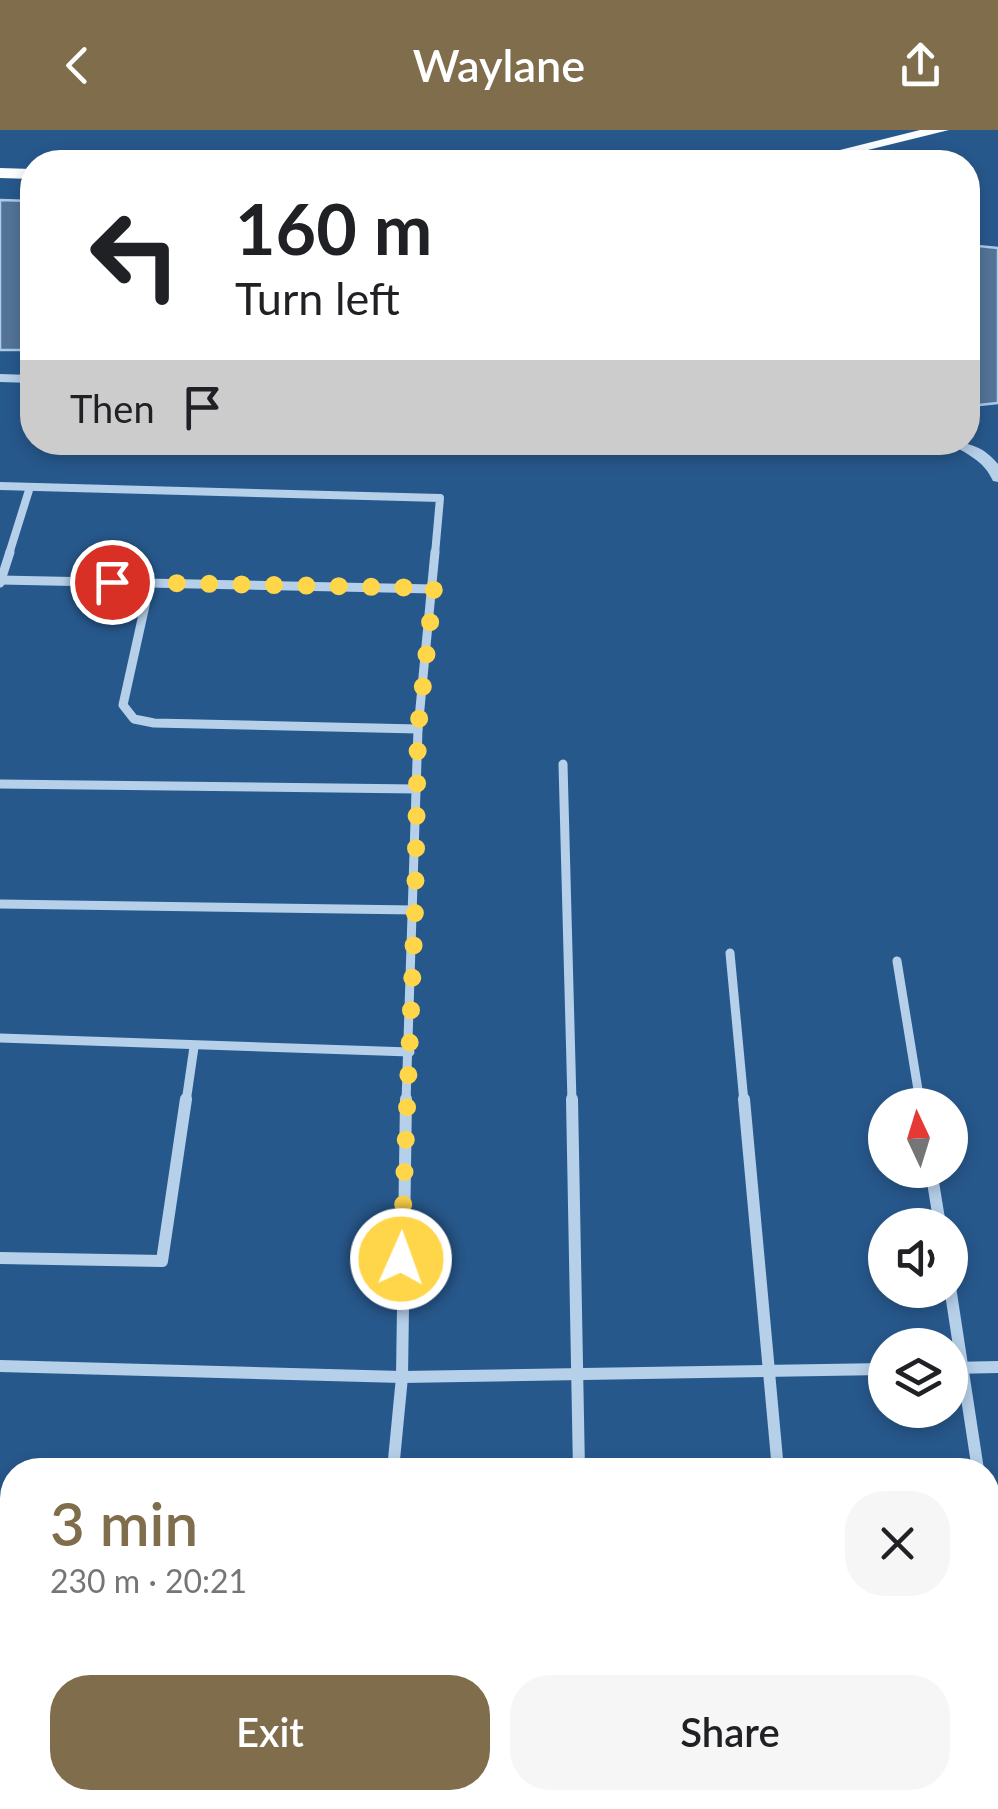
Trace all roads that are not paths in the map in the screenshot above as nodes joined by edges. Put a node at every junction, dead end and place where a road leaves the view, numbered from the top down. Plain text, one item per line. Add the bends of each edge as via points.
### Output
1 (941, 130) edge
2 (853, 150) edge
3 (980, 453) edge
4 (998, 478) edge
5 (0, 486) edge
6 (30, 487) junction
7 (0, 581) edge
8 (150, 583) junction
9 (434, 588) junction
10 (418, 729) junction
11 (563, 764) dead end
12 (0, 784) edge
13 (417, 789) junction
14 (0, 904) edge
15 (415, 910) junction
16 (730, 953) dead end
17 (897, 961) dead end
18 (0, 1038) edge
19 (194, 1047) junction
20 (410, 1052) junction
21 (917, 1088) edge
22 (0, 1258) edge
23 (0, 1366) edge
24 (968, 1368) edge
25 (998, 1368) edge
26 (868, 1370) edge
27 (772, 1372) junction
28 (580, 1374) junction
29 (402, 1378) junction
30 (968, 1424) edge
31 (394, 1458) edge
32 (579, 1458) edge
33 (777, 1458) edge
34 (975, 1458) edge

1 - 2 main road
3 - 4 street
5 - 6 street
6 - 7 street
6 - 9 street via 440,498
7 - 8 street
8 - 9 street
8 - 10 street via 123,705 134,719
9 - 10 street
10 - 13 street
11 - 28 street
12 - 13 street
13 - 15 street
14 - 15 street
15 - 20 street
16 - 27 street
17 - 21 street
18 - 19 street
19 - 20 street
19 - 22 street via 162,1261
20 - 29 street
23 - 29 street
24 - 25 street
26 - 27 street
27 - 28 street
27 - 33 street
28 - 29 street
28 - 32 street
29 - 31 street
30 - 34 street

